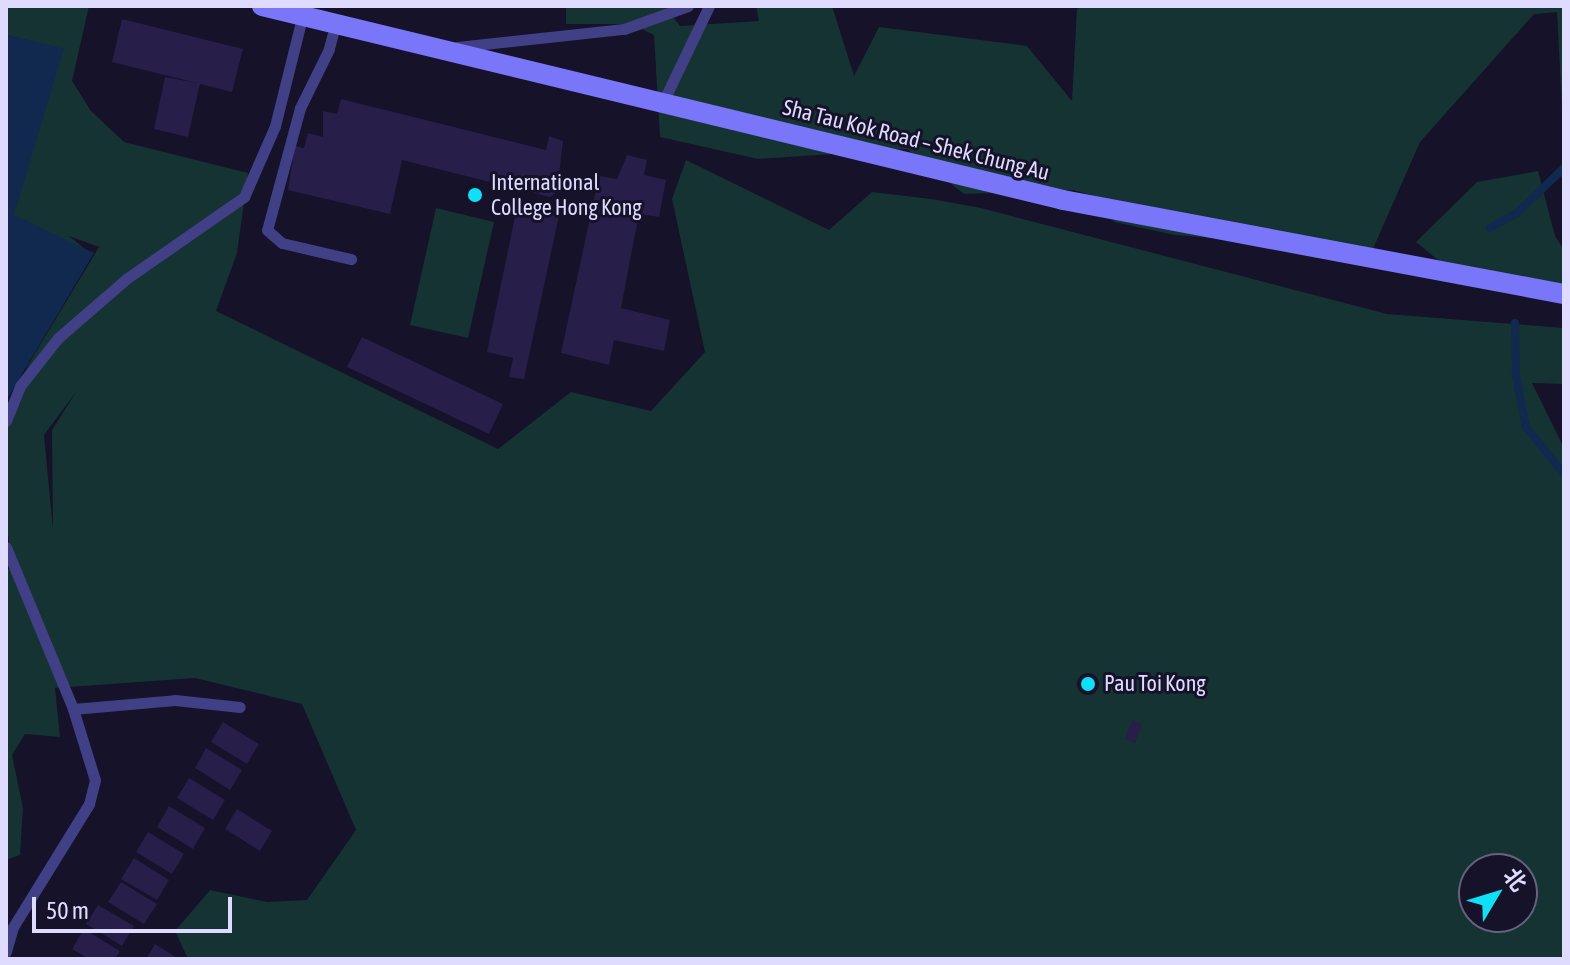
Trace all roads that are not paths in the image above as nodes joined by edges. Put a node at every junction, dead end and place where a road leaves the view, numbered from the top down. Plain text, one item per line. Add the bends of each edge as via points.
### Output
1 (262, 6) edge
2 (688, 6) edge
3 (709, 6) edge
4 (303, 13) junction
5 (336, 21) junction
6 (449, 48) junction
7 (663, 102) junction
8 (351, 259) dead end
9 (1564, 294) edge
10 (6, 421) edge
11 (6, 547) edge
12 (240, 707) dead end
13 (73, 709) junction
14 (6, 952) edge

1 - 4 main road, Sha Tau Kok Road – Shek Chung Au
2 - 6 lane via 624,29
3 - 7 lane
4 - 5 main road, Sha Tau Kok Road – Shek Chung Au
4 - 10 lane via 275,126 244,197 126,279 58,338 20,386
5 - 6 main road, Sha Tau Kok Road – Shek Chung Au
5 - 8 lane via 329,49 300,108 267,230 282,243
6 - 7 main road, Sha Tau Kok Road – Shek Chung Au
7 - 9 main road, Sha Tau Kok Road – Shek Chung Au via 1063,200
11 - 13 lane
12 - 13 lane via 175,700
13 - 14 lane via 95,780 89,804 13,927

